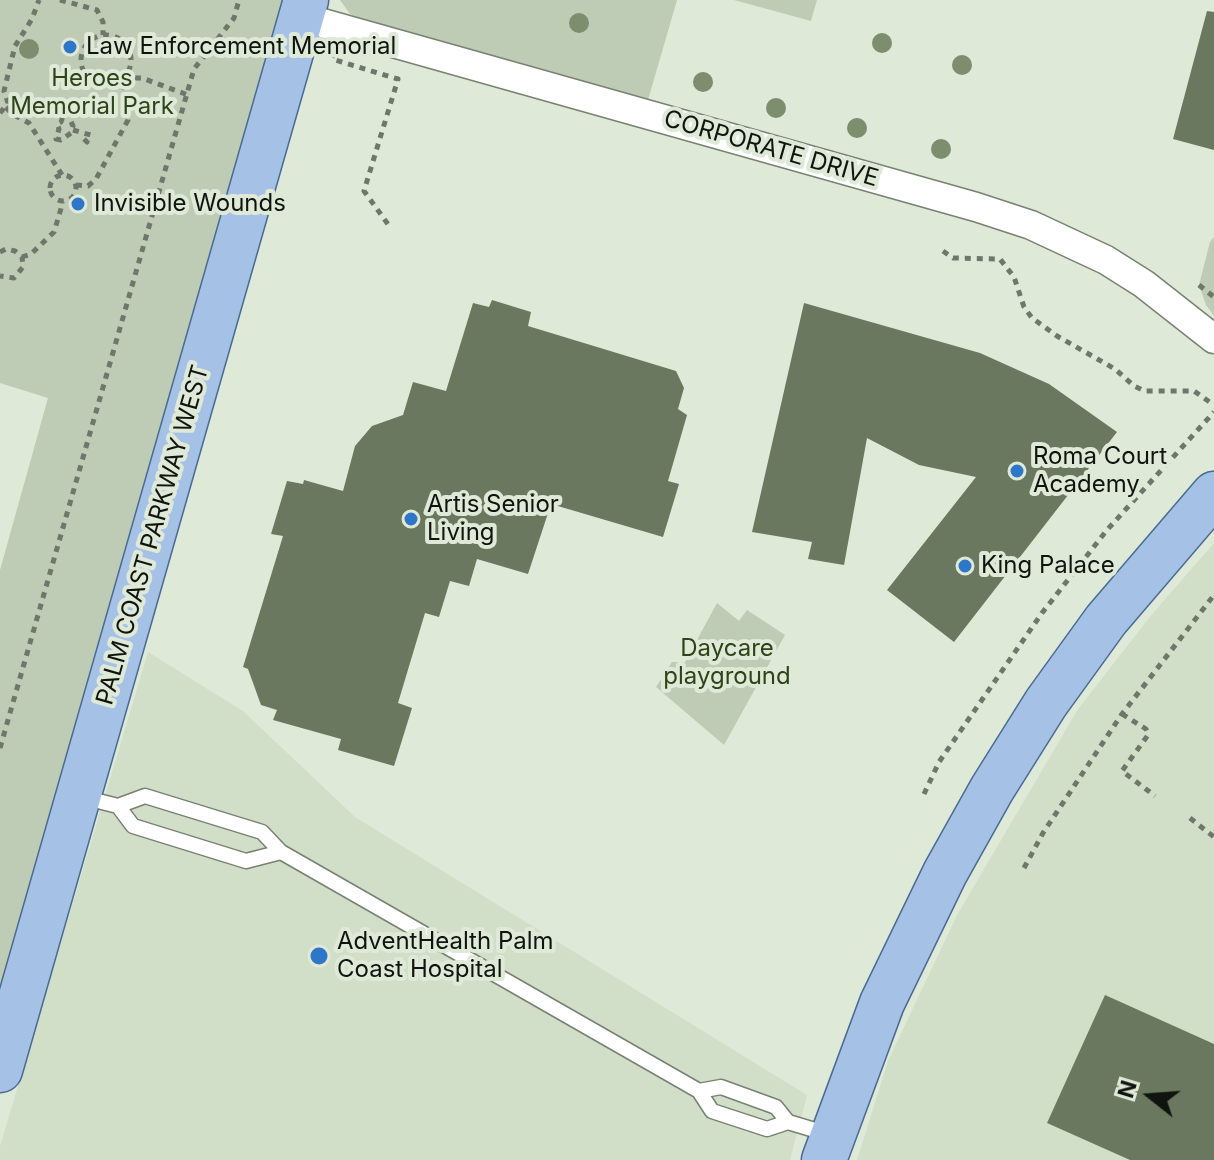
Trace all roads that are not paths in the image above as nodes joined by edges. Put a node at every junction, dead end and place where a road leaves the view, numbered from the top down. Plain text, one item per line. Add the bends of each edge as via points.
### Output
1 (303, 9) edge
2 (1214, 339) edge
3 (1214, 494) edge
4 (98, 801) junction
5 (281, 852) junction
6 (0, 1070) edge
7 (699, 1091) junction
8 (788, 1122) junction
9 (828, 1148) edge

1 - 2 street, CORPORATE DRIVE via 1031,225 1106,260
1 - 4 main road, PALM COAST PARKWAY WEST
3 - 9 main road via 1098,630 992,789 903,957
4 - 5 lane via 145,796 262,832
4 - 5 lane via 133,826 246,861
4 - 6 main road, PALM COAST PARKWAY WEST
5 - 7 lane
7 - 8 lane via 721,1087 776,1107
7 - 8 lane via 712,1111 767,1129
8 - 9 lane

